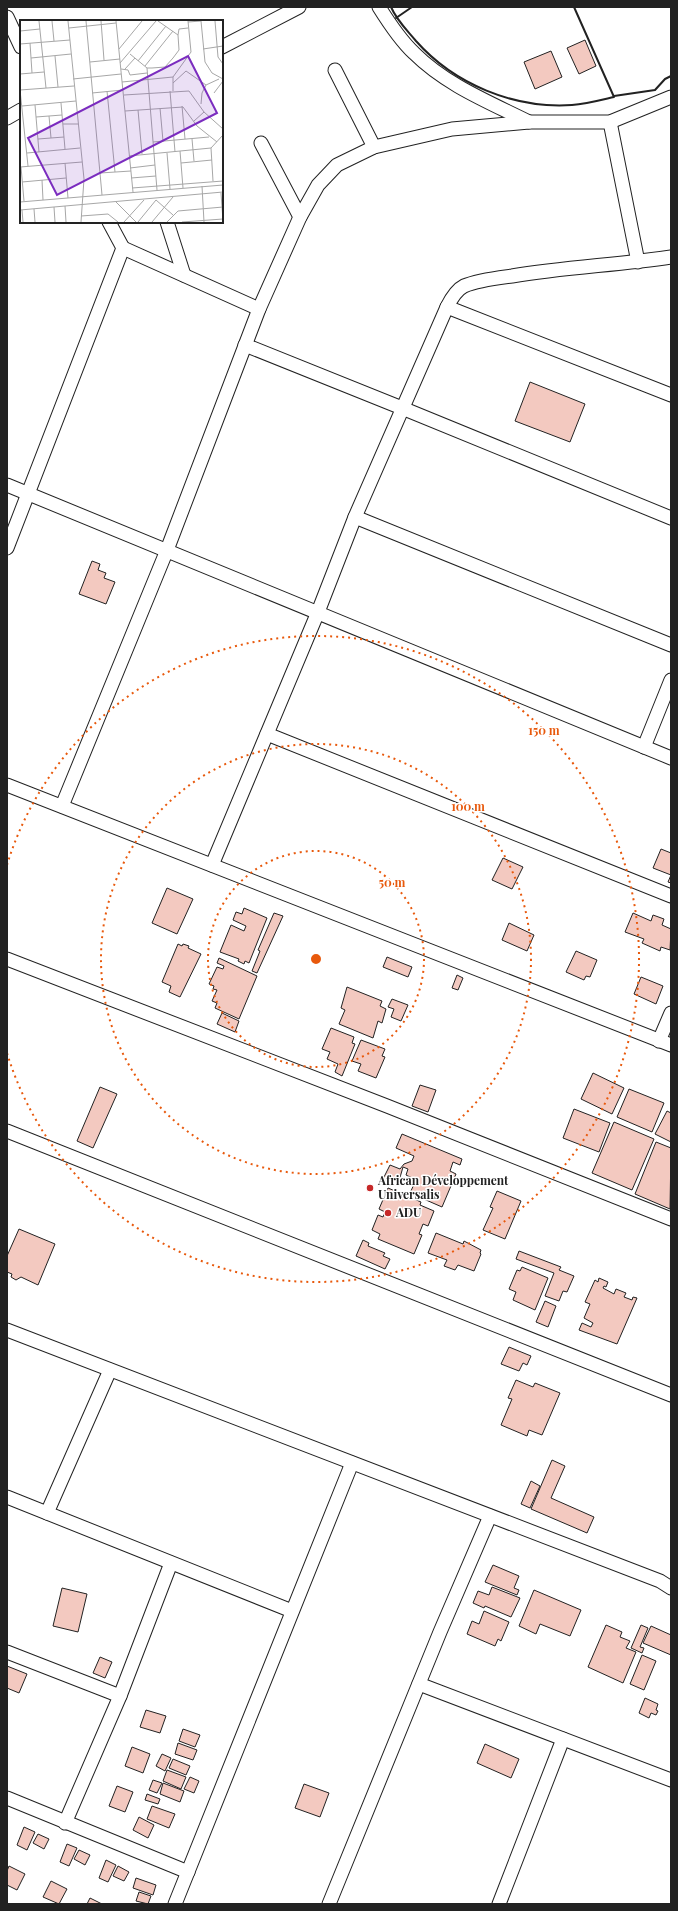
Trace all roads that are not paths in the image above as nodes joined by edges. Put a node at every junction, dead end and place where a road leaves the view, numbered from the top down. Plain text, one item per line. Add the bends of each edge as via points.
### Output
1 (299, 7) edge
2 (379, 7) edge
3 (7, 17) edge
4 (20, 45) edge
5 (223, 47) edge
6 (336, 70) dead end
7 (671, 98) edge
8 (20, 111) edge
9 (7, 118) edge
10 (529, 122) junction
11 (610, 122) junction
12 (261, 143) dead end
13 (374, 147) junction
14 (300, 217) junction
15 (110, 223) edge
16 (167, 223) edge
17 (123, 248) junction
18 (671, 257) edge
19 (638, 262) junction
20 (184, 275) junction
21 (447, 307) junction
22 (259, 309) junction
23 (245, 345) junction
24 (671, 395) edge
25 (402, 408) junction
26 (7, 484) edge
27 (29, 494) junction
28 (355, 517) junction
29 (671, 518) edge
30 (7, 548) edge
31 (166, 550) junction
32 (318, 612) junction
33 (671, 646) edge
34 (671, 680) edge
35 (267, 734) junction
36 (644, 747) junction
37 (671, 758) edge
38 (7, 785) edge
39 (62, 806) junction
40 (212, 865) junction
41 (671, 896) edge
42 (7, 959) edge
43 (671, 1013) edge
44 (665, 1043) edge
45 (7, 1131) edge
46 (671, 1219) edge
47 (7, 1330) edge
48 (110, 1370) junction
49 (671, 1394) edge
50 (352, 1463) junction
51 (7, 1497) edge
52 (47, 1513) junction
53 (490, 1516) junction
54 (171, 1563) junction
55 (671, 1588) edge
56 (292, 1611) junction
57 (7, 1652) edge
58 (419, 1684) junction
59 (120, 1696) junction
60 (563, 1739) junction
61 (671, 1780) edge
62 (7, 1798) edge
63 (65, 1823) junction
64 (188, 1872) junction
65 (175, 1904) edge
66 (329, 1904) edge
67 (499, 1904) edge

1 - 5 street
2 - 10 street via 413,53 442,77
3 - 4 street
6 - 13 street
7 - 11 street
8 - 9 street
10 - 11 street
10 - 13 street via 452,129
11 - 19 street
12 - 14 street
13 - 14 street via 337,165 318,185
14 - 22 street
15 - 17 street
16 - 20 street
17 - 20 street
17 - 27 street
18 - 19 street
19 - 21 street via 536,271 497,278 464,286
20 - 22 street
21 - 24 street
21 - 25 street
22 - 23 street
23 - 25 street
23 - 31 street
25 - 28 street
25 - 29 street
26 - 27 street
27 - 30 street
27 - 31 street
28 - 32 street
28 - 33 street
31 - 32 street
31 - 39 street
32 - 35 street
32 - 36 street
34 - 36 street
35 - 40 street
35 - 41 street
36 - 37 street
38 - 39 street
39 - 40 street
40 - 44 street
42 - 46 street
43 - 44 street
45 - 49 street
47 - 48 street
48 - 50 street
48 - 52 street
50 - 53 street
50 - 56 street
51 - 52 street
52 - 54 street
53 - 55 street via 660,1581
53 - 58 street
54 - 56 street
54 - 59 street
56 - 64 street
57 - 59 street
58 - 60 street
58 - 66 street
59 - 63 street
60 - 61 street
60 - 67 street
62 - 63 street
63 - 64 street
64 - 65 street

